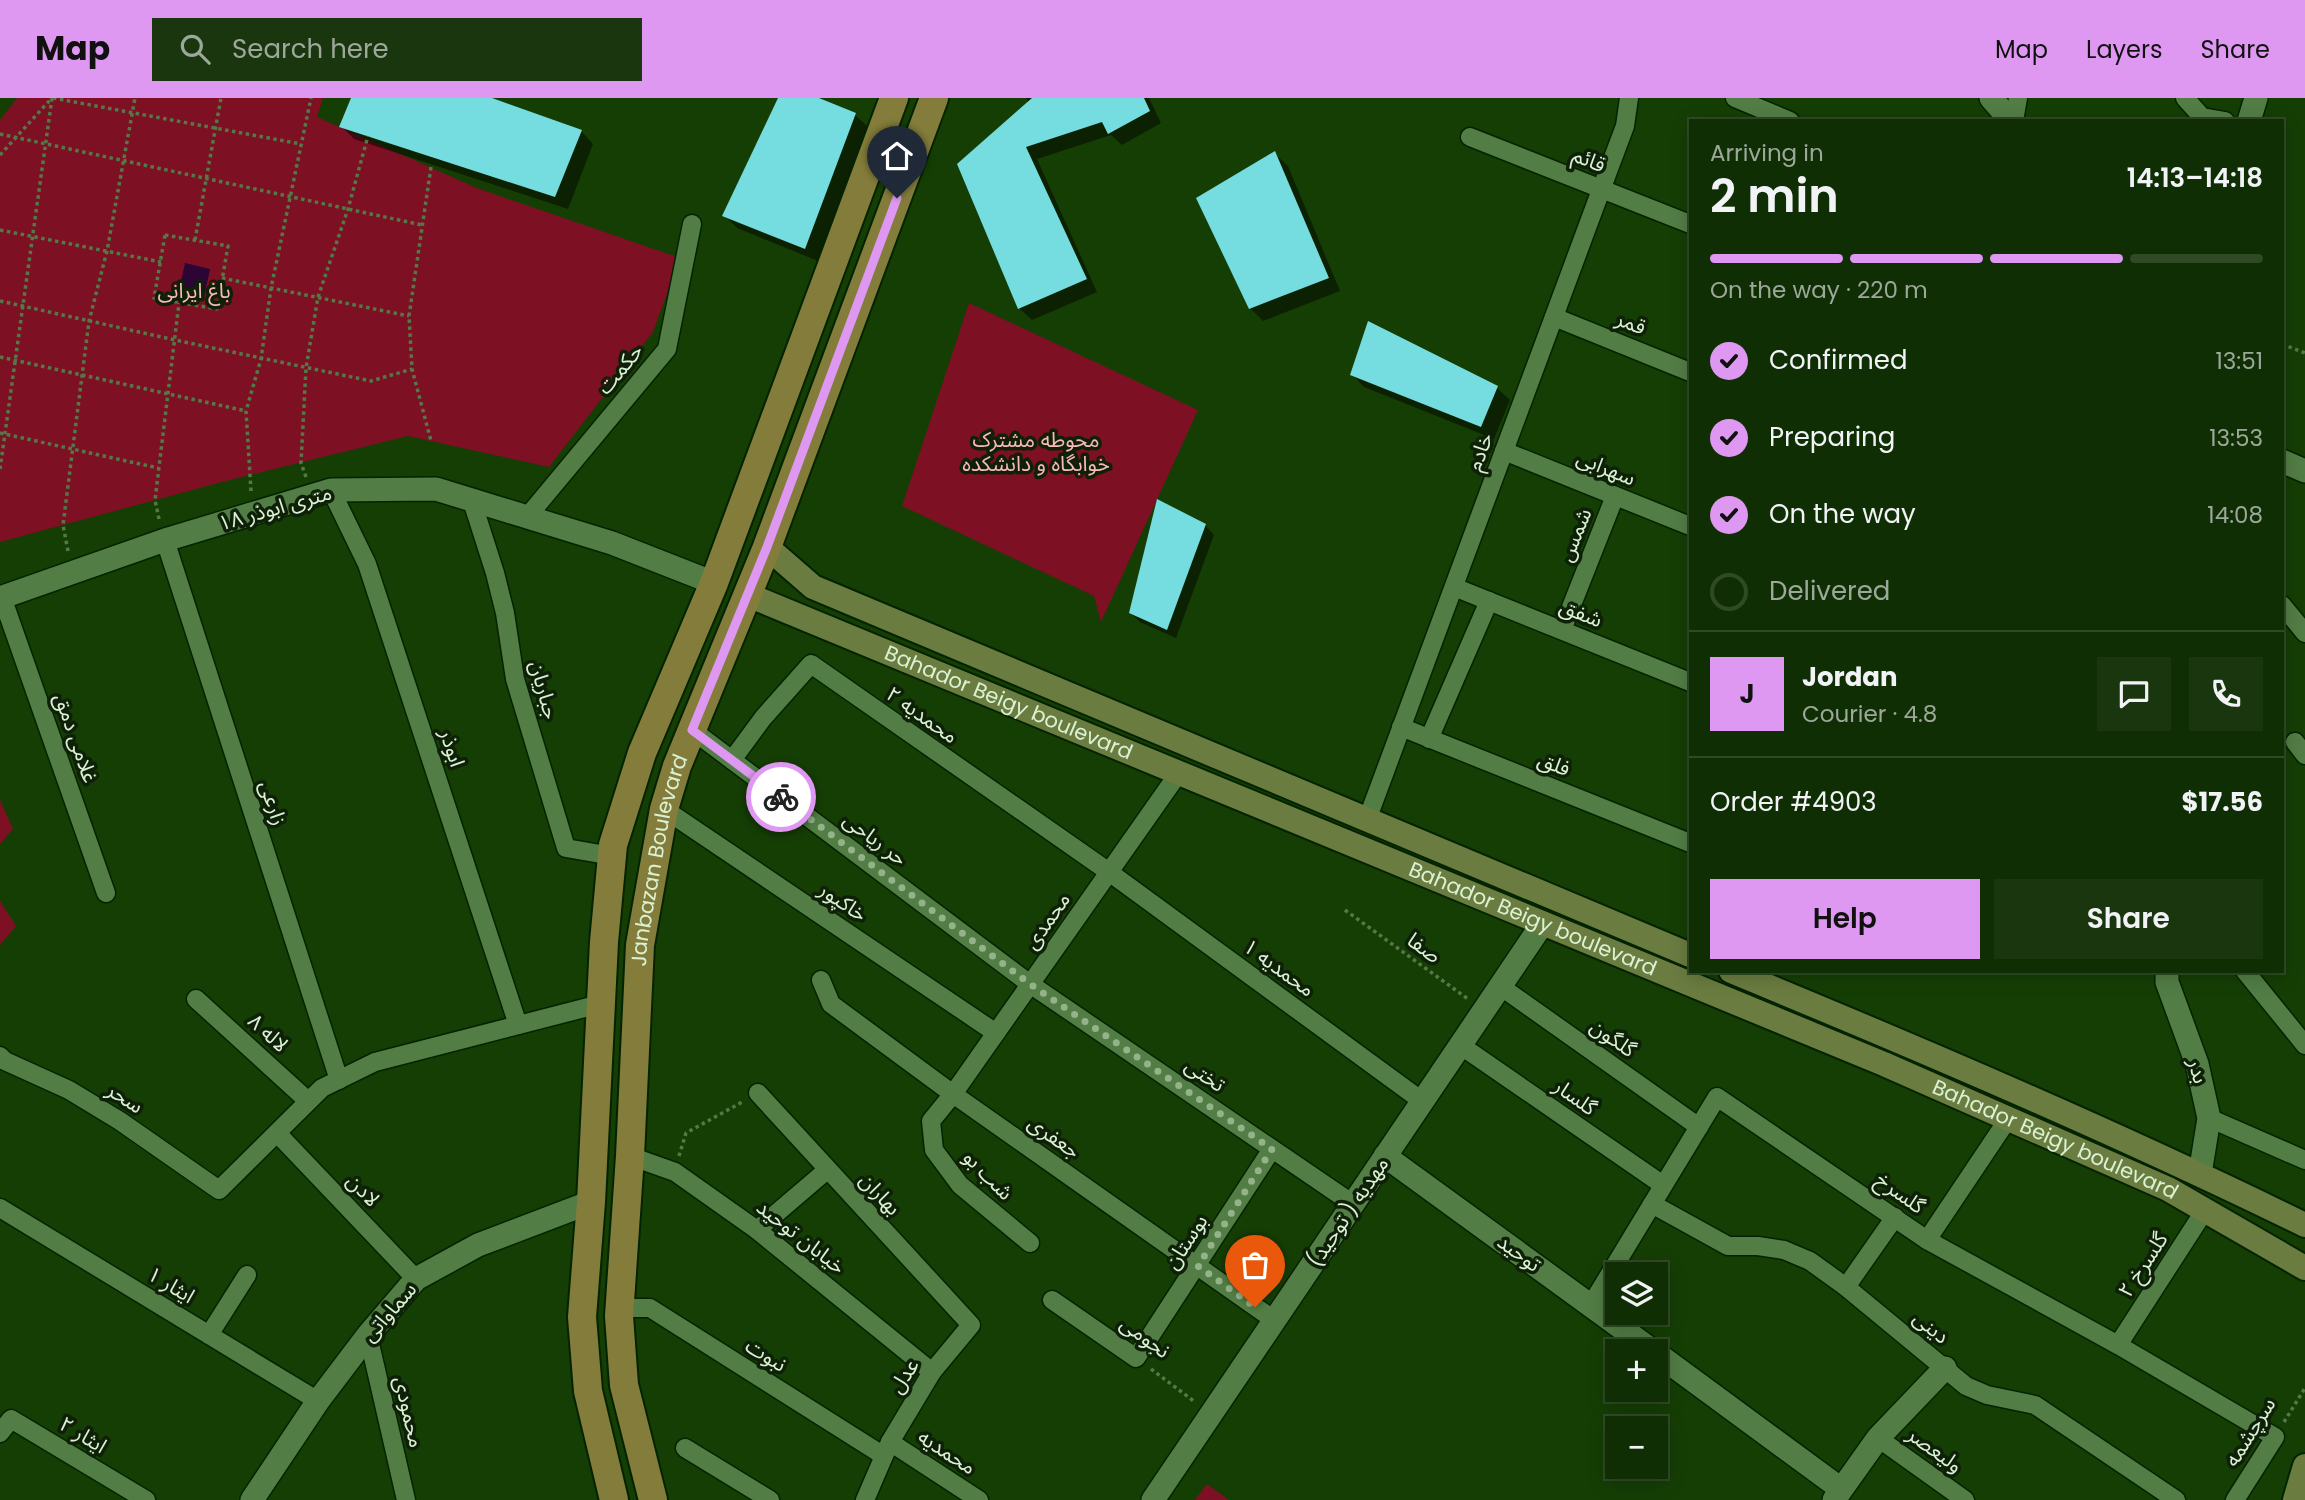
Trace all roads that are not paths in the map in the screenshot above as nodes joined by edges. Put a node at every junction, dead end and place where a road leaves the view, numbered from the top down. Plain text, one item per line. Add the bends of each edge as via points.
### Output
1 (894, 98) edge
2 (934, 98) edge
3 (1629, 98) edge
4 (1735, 98) edge
5 (1991, 98) edge
6 (2018, 98) edge
7 (2185, 98) edge
8 (2256, 98) edge
9 (1785, 119) edge
10 (2011, 119) edge
11 (2013, 119) edge
12 (2214, 119) edge
13 (2250, 119) edge
14 (1470, 136) dead end
15 (1601, 190) junction
16 (692, 224) dead end
17 (1689, 224) edge
18 (1554, 317) junction
19 (1689, 372) edge
20 (1504, 451) junction
21 (2284, 462) edge
22 (2305, 471) edge
23 (322, 493) junction
24 (1615, 496) junction
25 (471, 498) junction
26 (528, 516) junction
27 (1689, 526) edge
28 (165, 540) junction
29 (767, 547) junction
30 (714, 583) junction
31 (1454, 586) junction
32 (748, 595) junction
33 (1, 598) edge
34 (1489, 601) junction
35 (2284, 607) edge
36 (1562, 630) junction
37 (2305, 633) edge
38 (1689, 682) edge
39 (1401, 727) junction
40 (692, 730) junction
41 (1429, 738) junction
42 (732, 760) junction
43 (1178, 774) junction
44 (664, 809) junction
45 (1367, 820) junction
46 (1689, 843) edge
47 (612, 856) junction
48 (1109, 872) junction
49 (106, 893) dead end
50 (1552, 898) junction
51 (1543, 923) junction
52 (1689, 955) edge
53 (1739, 973) edge
54 (2167, 973) edge
55 (2247, 973) edge
56 (821, 980) dead end
57 (1030, 984) junction
58 (1500, 986) junction
59 (196, 999) dead end
60 (600, 1004) junction
61 (519, 1025) junction
62 (996, 1032) junction
63 (1460, 1045) junction
64 (2305, 1045) edge
65 (0, 1056) edge
66 (339, 1080) junction
67 (758, 1093) road end
68 (953, 1094) junction
69 (308, 1101) junction
70 (1422, 1101) junction
71 (2209, 1118) junction
72 (2008, 1119) junction
73 (1699, 1127) junction
74 (277, 1133) junction
75 (1272, 1149) junction
76 (630, 1156) junction
77 (1385, 1156) junction
78 (2305, 1160) edge
79 (827, 1170) junction
80 (2200, 1174) junction
81 (1663, 1185) junction
82 (591, 1202) junction
83 (1353, 1204) junction
84 (1652, 1204) junction
85 (0, 1208) edge
86 (2205, 1210) junction
87 (1895, 1217) junction
88 (2305, 1225) edge
89 (757, 1230) junction
90 (1927, 1240) junction
91 (1030, 1243) dead end
92 (1198, 1266) junction
93 (2305, 1268) edge
94 (247, 1275) dead end
95 (416, 1279) junction
96 (1846, 1287) junction
97 (1052, 1300) dead end
98 (1591, 1305) junction
99 (619, 1308) junction
100 (1274, 1320) junction
101 (971, 1325) joint
102 (209, 1335) junction
103 (368, 1335) junction
104 (1637, 1339) edge
105 (2119, 1345) junction
106 (1136, 1358) joint
107 (1668, 1363) edge
108 (1945, 1368) junction
109 (932, 1373) junction
110 (318, 1401) junction
111 (0, 1433) edge
112 (2276, 1437) joint
113 (1878, 1438) junction
114 (685, 1448) dead end
115 (887, 1449) junction
116 (2305, 1466) edge
117 (1838, 1494) edge
118 (146, 1500) edge
119 (252, 1500) edge
120 (405, 1500) edge
121 (614, 1500) edge
122 (653, 1500) edge
123 (770, 1500) edge
124 (865, 1500) edge
125 (979, 1500) edge
126 (1153, 1500) edge
127 (1965, 1500) edge
128 (2176, 1500) edge
129 (2235, 1500) edge
130 (2295, 1500) edge

1 - 30 main road, Janbazan Boulevard
2 - 29 main road, Janbazan Boulevard
3 - 15 street, خادم via 1625,125
4 - 9 street
5 - 10 street
6 - 11 street
7 - 12 street via 2202,117
8 - 13 street
14 - 15 street, قائم
15 - 17 street, قائم
15 - 18 street, خادم
16 - 26 street, حکمت via 667,349
18 - 19 street, قمر
18 - 20 street, خادم
20 - 24 street, سهرابی
20 - 31 street, خادم
21 - 22 street
23 - 25 street, ۱۸ متری ابوذر via 436,489
23 - 28 street, ۱۸ متری ابوذر
23 - 61 street, ابوذر via 367,564
24 - 27 street, سهرابی
24 - 36 street, شمس
25 - 26 street, ۱۸ متری ابوذر
25 - 47 street, جباریان via 501,600 515,679 566,848
26 - 30 street, ۱۸ متری ابوذر via 612,542
28 - 33 street, ۱۸ متری ابوذر
28 - 66 street, زارعی
29 - 32 main road, Janbazan Boulevard
29 - 45 main road, Bahador Beigy boulevard via 813,587
30 - 47 main road, Janbazan Boulevard via 642,753
31 - 34 street, شفق
31 - 39 street, خادم
32 - 40 main road, Janbazan Boulevard
32 - 43 main road, Bahador Beigy boulevard
33 - 49 street, غلامی دمق
34 - 36 street, شفق
34 - 41 street
35 - 37 street
36 - 38 street, شفق
39 - 41 street, فلق
39 - 45 street, خادم
40 - 42 street, حر ریاحی
40 - 44 main road, Janbazan Boulevard
41 - 46 street, فلق
42 - 48 street, محمدیه ۲ via 811,664
42 - 57 street, حر ریاحی
43 - 48 street, محمدی
43 - 51 main road, Bahador Beigy boulevard
44 - 62 street, خاکپور
44 - 76 main road, Janbazan Boulevard via 640,944
45 - 50 main road, Bahador Beigy boulevard
47 - 60 main road, Janbazan Boulevard
48 - 57 street, محمدی
48 - 70 street, محمدیه ۱
50 - 51 main road
50 - 52 main road, Bahador Beigy boulevard
51 - 58 street, مهدیه ( توحید)
51 - 72 main road, Bahador Beigy boulevard
53 - 80 main road, Bahador Beigy boulevard
54 - 71 street, بدر
55 - 64 street
56 - 68 street, جعفری via 831,1004
57 - 62 street, محمدی
57 - 75 street, تختی
58 - 63 street, مهدیه ( توحید)
58 - 73 street, گلگون
59 - 69 street, لاله ۸
60 - 61 street
60 - 82 main road, Janbazan Boulevard
61 - 66 street via 375,1062
62 - 68 street, محمدی
63 - 70 street, مهدیه ( توحید)
63 - 81 street, گلسار
65 - 74 street, سحر via 120,1121 219,1190
66 - 69 street
67 - 79 street, بهاران
68 - 91 street, شب بو via 931,1121 934,1150 960,1185
68 - 92 street, جعفری
69 - 74 street
70 - 77 street, مهدیه ( توحید)
71 - 78 street
71 - 80 street, بدر
72 - 86 main road, Bahador Beigy boulevard via 2168,1189
72 - 90 street
73 - 81 street, گلسرخ
73 - 87 street, گلسرخ via 1717,1097
74 - 95 street, لادن
75 - 83 street, تختی
75 - 92 street, بوستان
76 - 89 street, خیابان توحید via 675,1172
76 - 99 main road, Janbazan Boulevard
77 - 83 street, مهدیه ( توحید)
77 - 98 street, توحید
79 - 89 street
79 - 101 street, بهاران
80 - 88 main road, Bahador Beigy boulevard
81 - 84 street, گلسرخ
82 - 95 street, سماواتی via 478,1245
82 - 121 main road, Janbazan Boulevard via 582,1317 588,1391
83 - 100 street, مهدیه ( توحید)
84 - 96 street, دینی via 1728,1246 1798,1254
84 - 98 street, گلسرخ
85 - 102 street, ایثار ۱
86 - 93 main road, Bahador Beigy boulevard
86 - 105 street, گلسرخ ۲
87 - 90 street, گلسرخ
87 - 96 street
89 - 109 street, خیابان توحید
90 - 105 street, گلسرخ
92 - 100 street, جعفری
92 - 106 street, بوستان
94 - 102 street
95 - 103 street, سماواتی
96 - 108 street, دینی
97 - 106 street, نجومی
98 - 104 street, توحید
99 - 115 street, نبوت via 650,1308
99 - 122 main road, Janbazan Boulevard via 624,1385
100 - 126 street, مهدیه ( توحید)
101 - 109 street, عدل
102 - 110 street, ایثار ۱
103 - 110 street, سماواتی
103 - 120 street, محمودی
105 - 112 street, گلسرخ
107 - 117 street, توحید
108 - 113 street
108 - 128 street, دینی via 1966,1386 1987,1395 2035,1405
109 - 115 street, عدل
110 - 119 street, سماواتی
111 - 118 street, ایثار ۲ via 11,1419
112 - 129 street, سرچشمه
113 - 117 street
113 - 127 street, ولیعصر
114 - 123 street
115 - 124 street, عدل
115 - 125 street, محمدیه
116 - 130 main road

